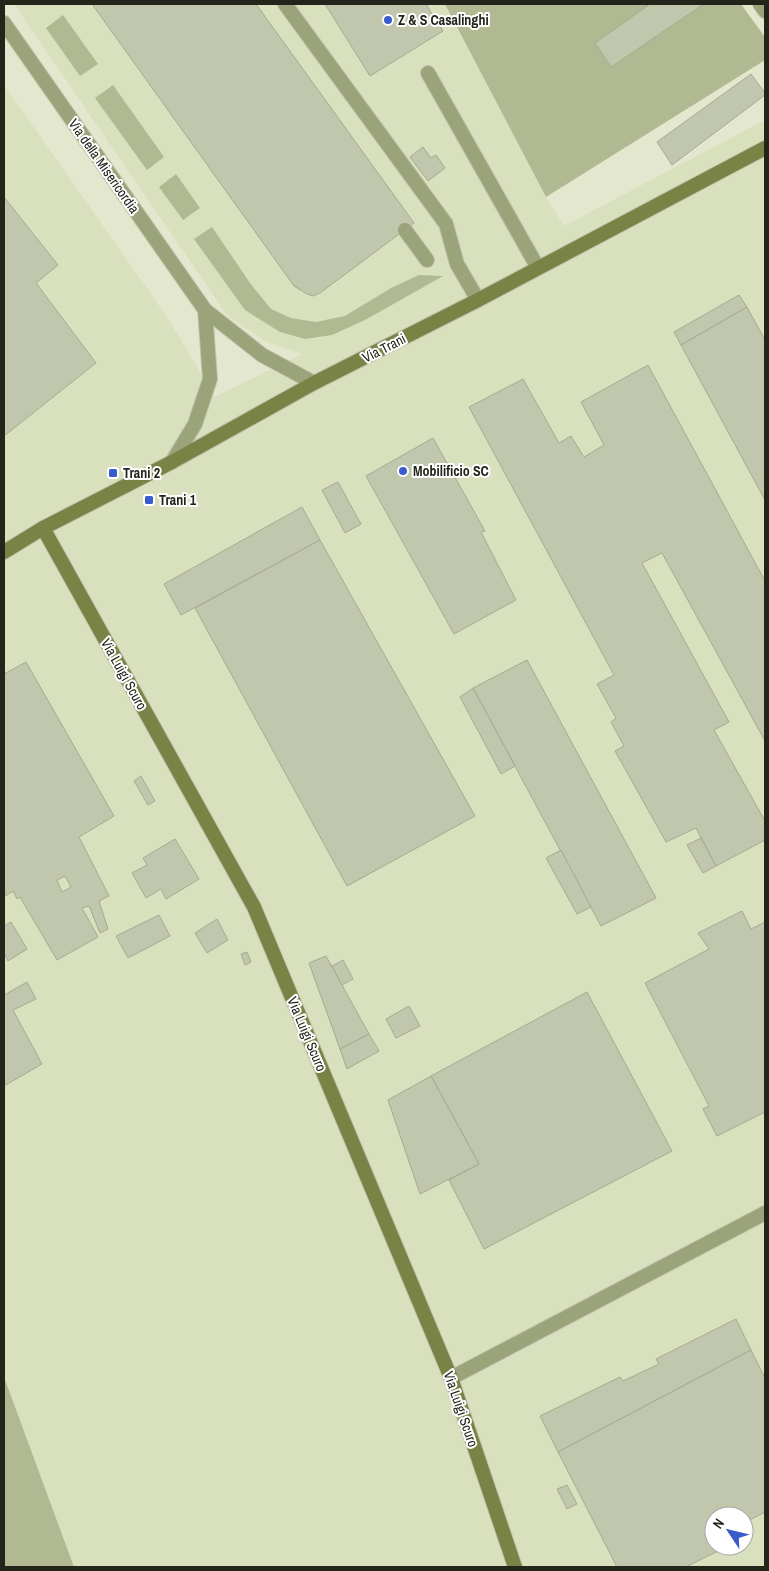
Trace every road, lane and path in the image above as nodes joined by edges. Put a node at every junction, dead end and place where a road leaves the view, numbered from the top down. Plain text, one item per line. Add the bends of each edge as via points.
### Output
1 (284, 4) edge
2 (760, 4) edge
3 (765, 10) edge
4 (4, 23) edge
5 (428, 73) dead end
6 (765, 148) edge
7 (405, 230) dead end
8 (427, 260) dead end
9 (538, 268) junction
10 (478, 300) junction
11 (205, 310) junction
12 (314, 384) junction
13 (172, 462) junction
14 (43, 528) junction
15 (4, 552) edge
16 (765, 1214) edge
17 (451, 1378) junction
18 (515, 1567) edge

1 - 10 street via 446,224 457,264
2 - 3 street
4 - 11 street, Via della Misericordia
5 - 9 street
6 - 9 main road, Via Trani
7 - 8 street
9 - 10 main road, Via Trani
10 - 12 main road, Via Trani
11 - 12 street, Via della Misericordia via 262,355
11 - 13 street via 210,378 195,424
12 - 13 main road, Via Trani
13 - 14 main road, Via Trani
14 - 15 main road, Via Trani
14 - 17 main road, Via Luigi Scuro via 254,907
16 - 17 street
17 - 18 main road, Via Luigi Scuro

